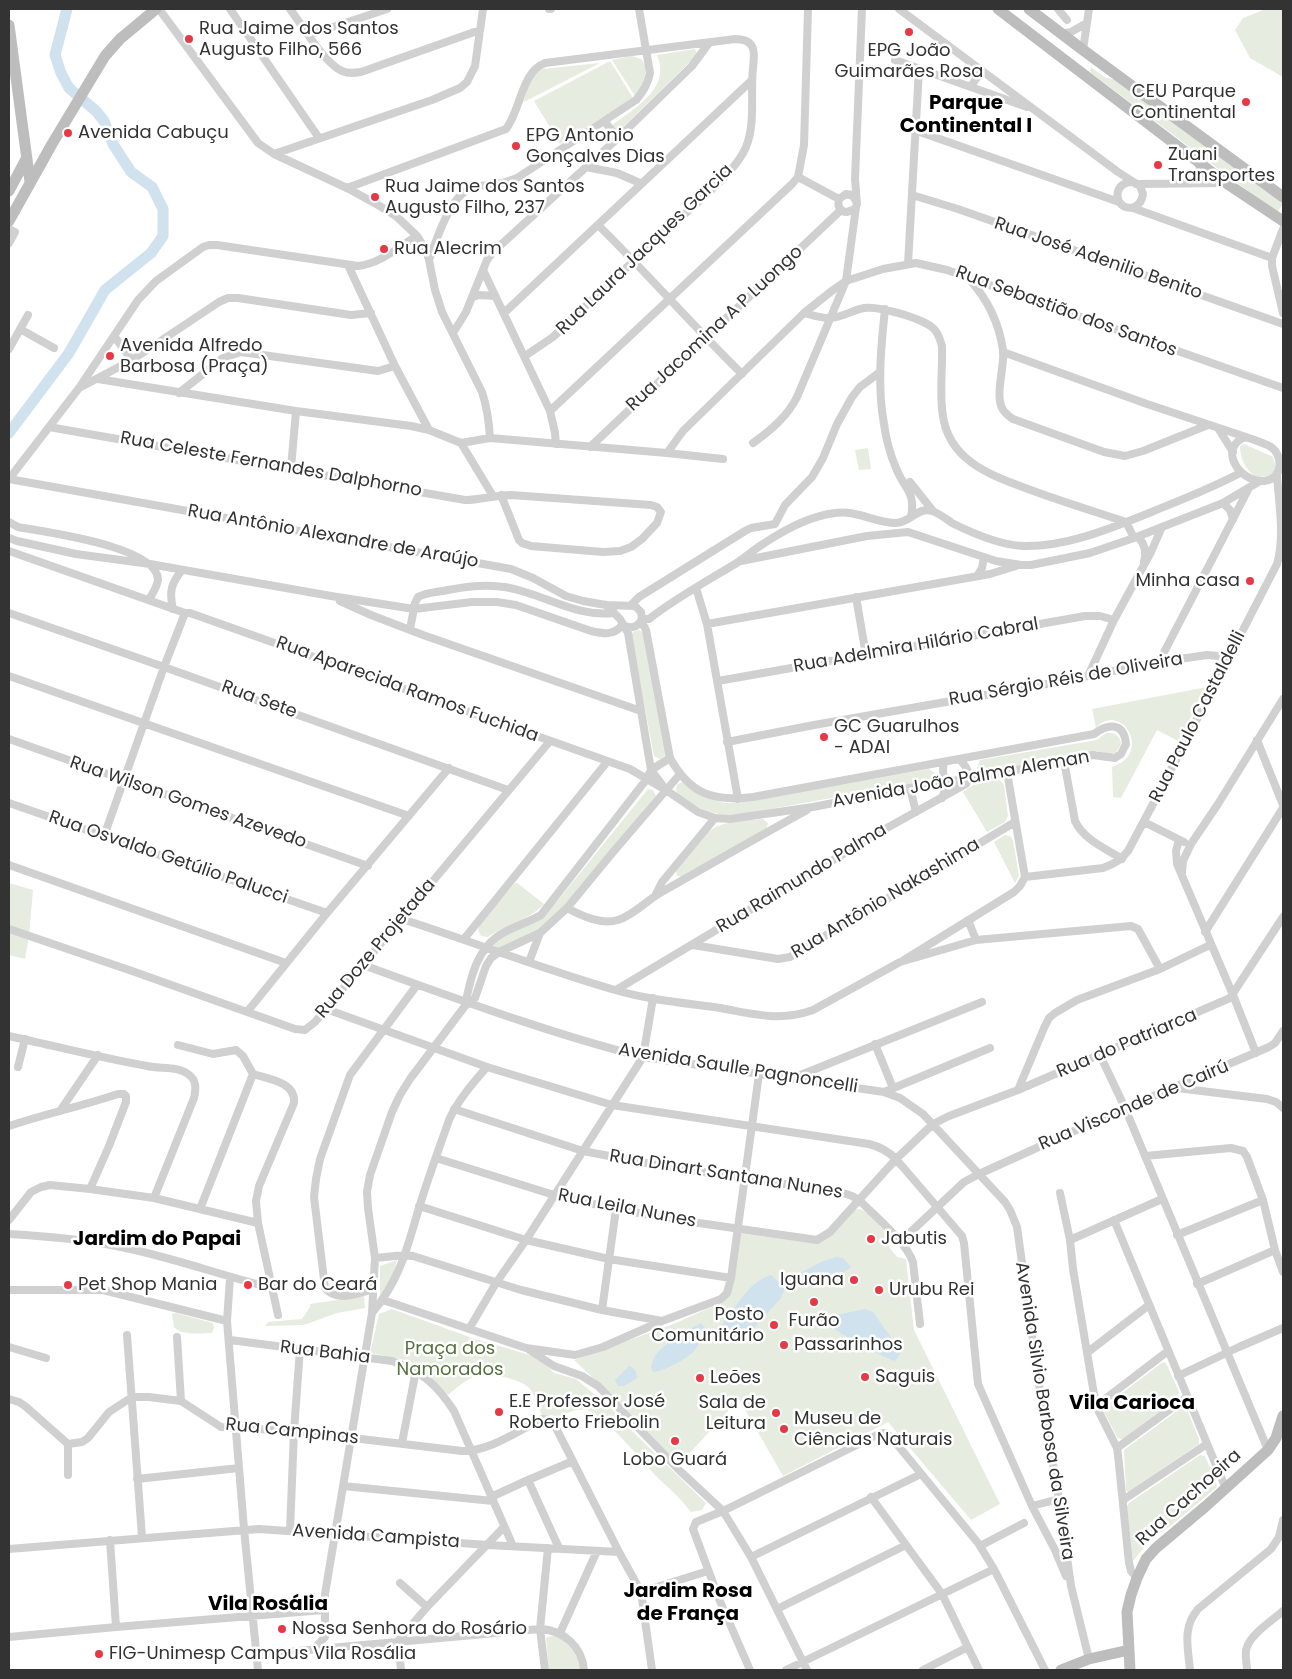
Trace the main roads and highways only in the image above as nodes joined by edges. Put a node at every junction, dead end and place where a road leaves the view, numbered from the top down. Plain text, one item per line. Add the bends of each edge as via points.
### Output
1 (158, 9) edge
2 (998, 9) edge
3 (1030, 9) edge
4 (9, 25) edge
5 (1083, 50) junction
6 (1096, 60) junction
7 (1068, 62) junction
8 (1084, 75) junction
9 (52, 144) junction
10 (25, 166) junction
11 (30, 182) junction
12 (10, 188) edge
13 (24, 193) junction
14 (1283, 197) edge
15 (1283, 209) edge
16 (1283, 220) edge
17 (9, 221) edge
18 (1283, 1416) edge
19 (1130, 1650) junction
20 (1066, 1669) edge
21 (1130, 1670) edge

1 - 9 main road via 112,47
2 - 7 main road
3 - 5 main road
4 - 10 main road
5 - 6 main road
5 - 7 main road via 1078,58
6 - 8 main road via 1089,59 1082,66
6 - 14 main road
7 - 8 main road
8 - 16 main road via 1226,183
9 - 10 main road
9 - 11 main road
10 - 11 main road
10 - 12 main road
11 - 13 main road
12 - 13 main road
13 - 17 main road
15 - 16 main road
18 - 19 main road, Rua Cachoeira via 1268,1450 1146,1559 1127,1612
19 - 20 main road via 1089,1659
19 - 21 main road, Rua Cachoeira

